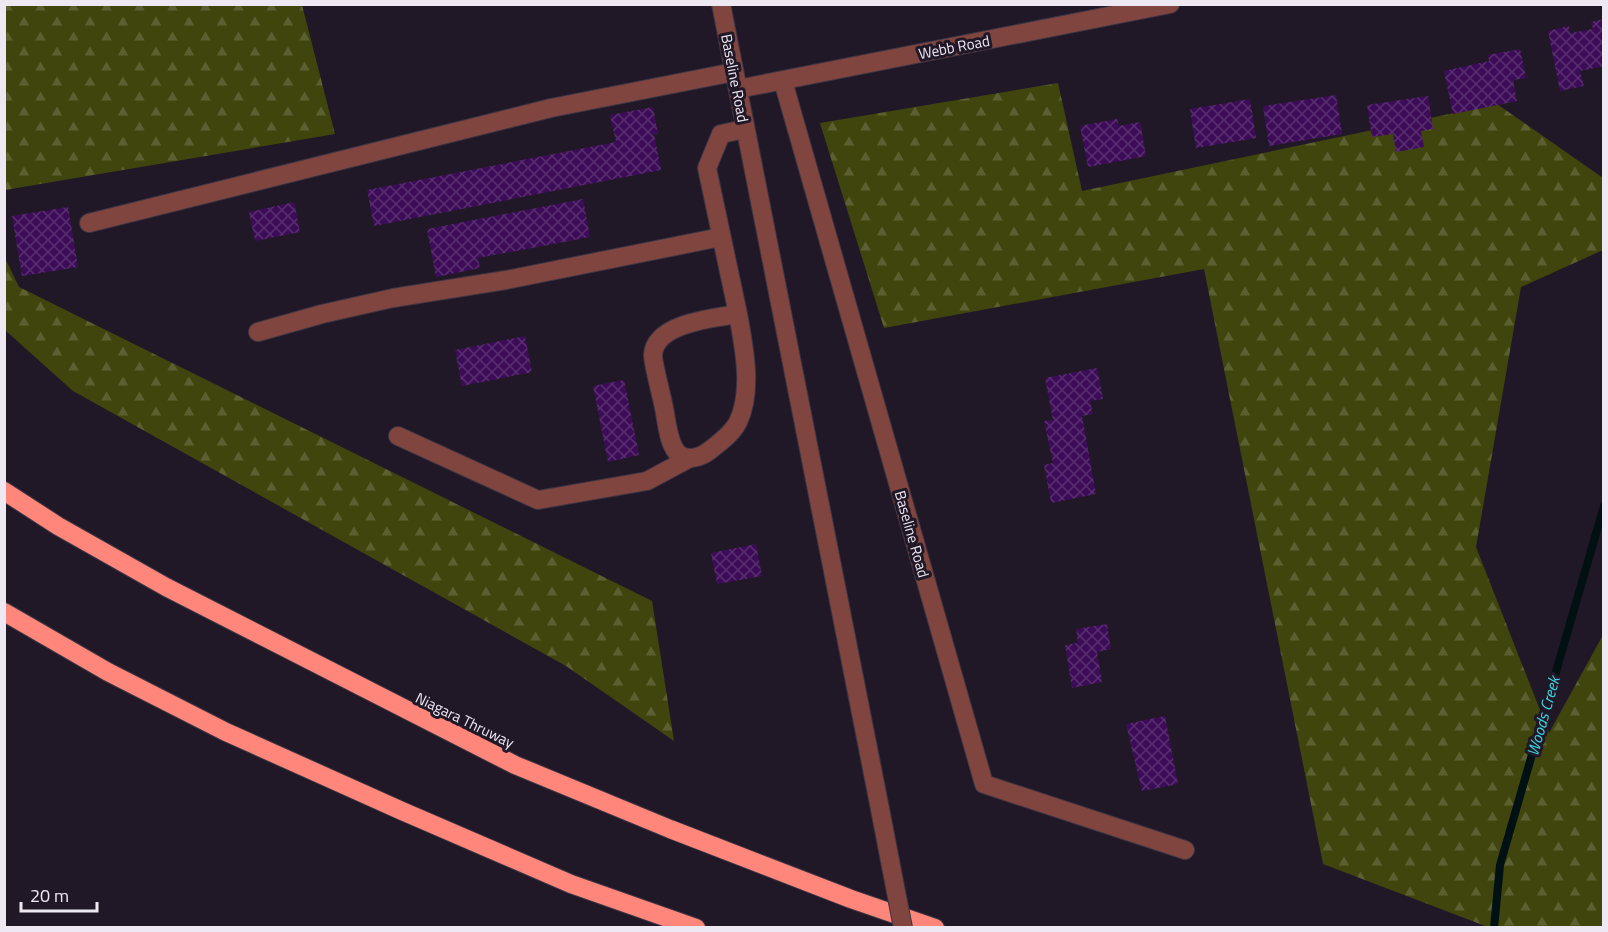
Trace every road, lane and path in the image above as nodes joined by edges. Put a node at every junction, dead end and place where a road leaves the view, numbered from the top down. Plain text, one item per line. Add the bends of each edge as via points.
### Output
1 (721, 4) edge
2 (1170, 4) edge
3 (736, 80) junction
4 (783, 81) junction
5 (745, 129) junction
6 (89, 223) dead end
7 (722, 237) junction
8 (738, 314) junction
9 (258, 332) dead end
10 (398, 436) dead end
11 (688, 459) junction
12 (4, 491) edge
13 (4, 612) edge
14 (1185, 850) dead end
15 (696, 927) edge
16 (903, 927) edge
17 (935, 927) edge

1 - 3 street, Baseline Road
2 - 4 street, Webb Road
3 - 4 street, Webb Road
3 - 5 street, Baseline Road
3 - 6 street, Webb Road via 551,108
4 - 14 street, Baseline Road via 984,784
5 - 7 street via 721,134 707,168
5 - 16 street, Baseline Road, bridge
7 - 8 street
7 - 9 street via 393,298
8 - 11 street via 745,382 743,409 723,441 704,455
8 - 11 street via 685,323 662,336 653,354 671,440 678,454
10 - 11 street via 538,500 647,481
12 - 17 highway, Niagara Thruway via 166,587 515,765 851,899
13 - 15 highway via 108,672 226,732 571,884

